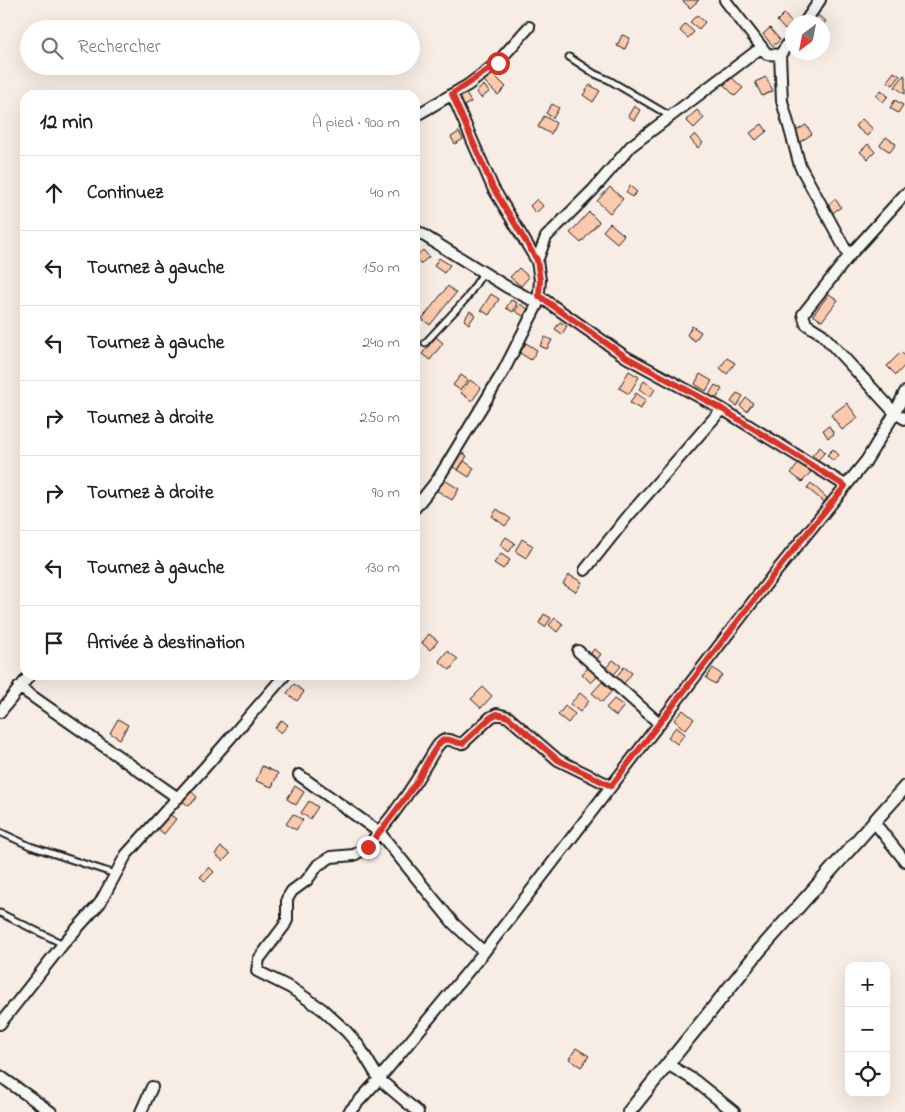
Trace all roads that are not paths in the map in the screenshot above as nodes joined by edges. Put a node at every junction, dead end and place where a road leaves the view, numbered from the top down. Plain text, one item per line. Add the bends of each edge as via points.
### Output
1 (725, 0) edge
2 (820, 0) edge
3 (810, 15) edge
4 (529, 27) dead end
5 (762, 47) junction
6 (785, 48) edge
7 (780, 55) junction
8 (569, 57) dead end
9 (452, 94) junction
10 (420, 113) edge
11 (670, 116) junction
12 (905, 194) edge
13 (420, 233) edge
14 (849, 256) junction
15 (537, 260) junction
16 (483, 273) junction
17 (539, 299) junction
18 (425, 343) dead end
19 (905, 392) edge
20 (722, 409) junction
21 (895, 413) junction
22 (905, 419) edge
23 (845, 486) junction
24 (420, 502) edge
25 (585, 570) dead end
26 (578, 651) dead end
27 (26, 680) edge
28 (281, 680) edge
29 (20, 688) junction
30 (0, 712) edge
31 (660, 724) junction
32 (299, 775) dead end
33 (611, 786) junction
34 (905, 787) edge
35 (178, 798) junction
36 (874, 822) junction
37 (0, 832) edge
38 (379, 832) junction
39 (905, 861) edge
40 (116, 874) junction
41 (0, 913) edge
42 (62, 944) junction
43 (484, 952) junction
44 (0, 1024) edge
45 (667, 1064) junction
46 (0, 1076) edge
47 (379, 1079) junction
48 (152, 1088) dead end
49 (51, 1112) edge
50 (141, 1112) edge
51 (349, 1112) edge
52 (418, 1112) edge
53 (629, 1112) edge
54 (734, 1112) edge

1 - 5 street
2 - 3 street
4 - 9 street via 498,63
5 - 7 street via 767,54
5 - 11 street
6 - 7 street
7 - 14 street via 782,101 800,166
8 - 11 lane
9 - 10 street
9 - 15 street via 493,188
11 - 15 street via 631,146 546,237
12 - 14 street
13 - 16 street
14 - 21 street via 803,314 806,324 822,334
15 - 17 street
16 - 17 street via 507,287
16 - 18 lane via 466,299
17 - 20 street via 626,357
17 - 24 street via 502,372 438,479
19 - 21 street
20 - 23 street
20 - 25 street via 629,514
21 - 22 street
21 - 23 street via 866,461
23 - 31 street
26 - 31 street
27 - 29 street
28 - 35 street
29 - 30 street
29 - 35 street
31 - 33 street
32 - 38 street
33 - 38 street via 558,760 508,717 497,714 463,743 447,739 437,746 417,781
33 - 43 street
34 - 36 street
35 - 40 street via 126,855
36 - 39 street
36 - 45 street via 759,951
37 - 40 lane via 30,846
38 - 43 street via 454,924
38 - 47 street via 368,847 354,855 331,857 318,865 292,892 287,899 287,920 256,968 256,971 291,988 322,1009 359,1046
40 - 42 street via 100,904
41 - 42 lane
42 - 44 street
43 - 47 street
45 - 53 street
45 - 54 street via 694,1080
46 - 49 street
47 - 51 street
47 - 52 street
48 - 50 street

